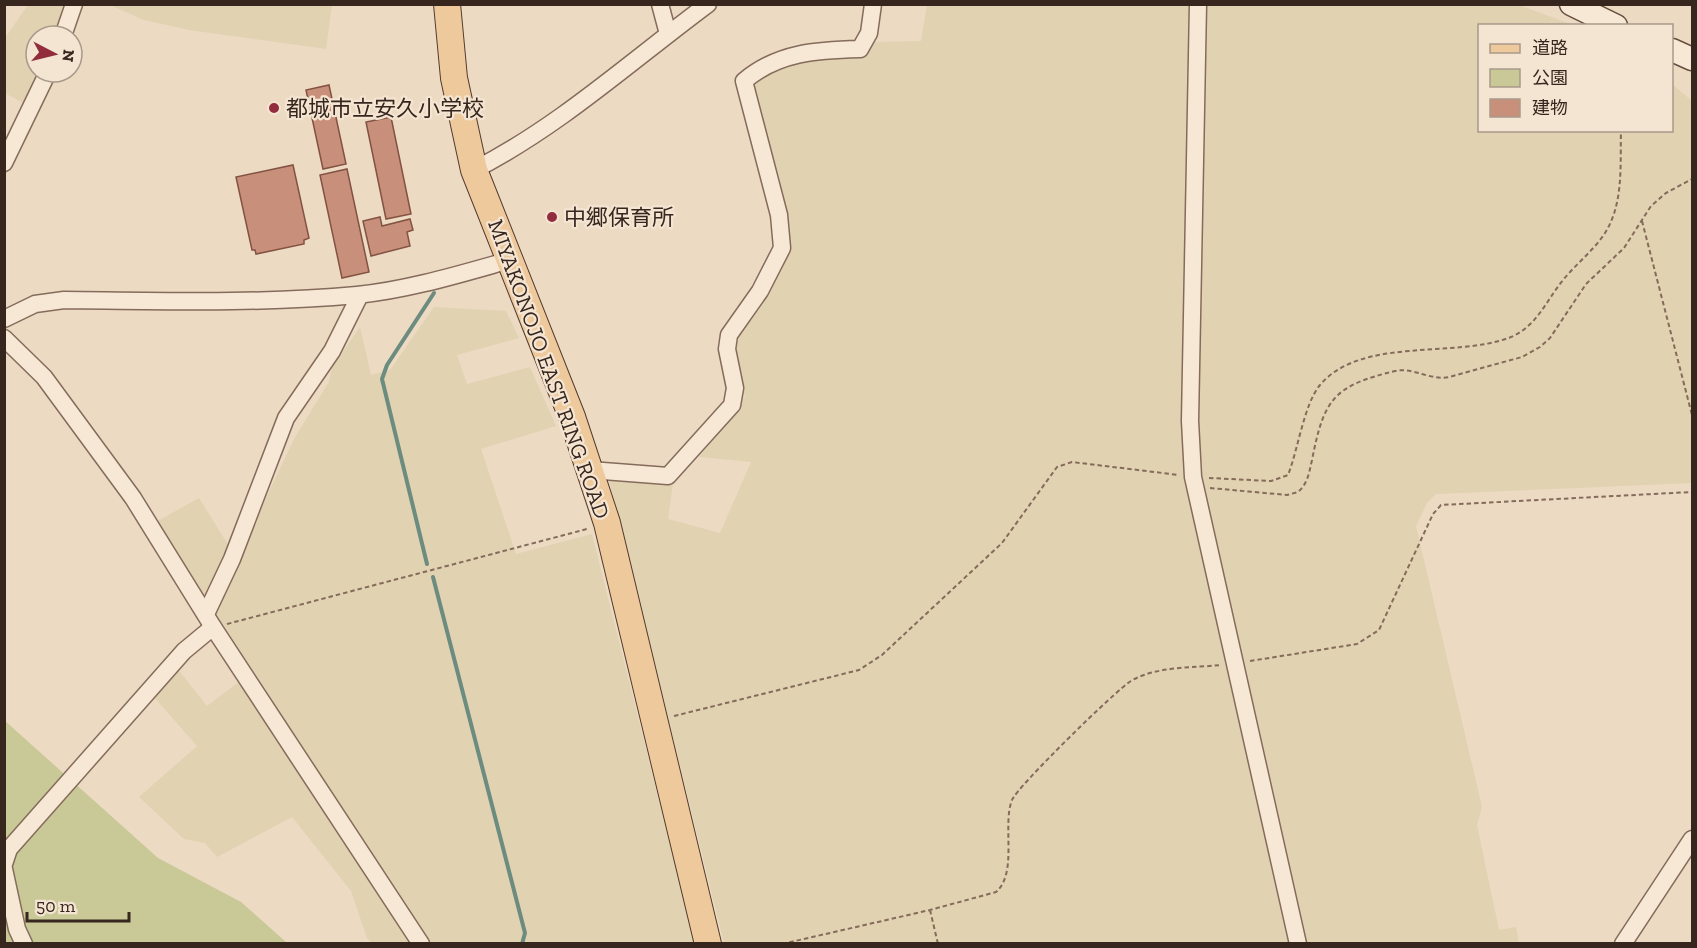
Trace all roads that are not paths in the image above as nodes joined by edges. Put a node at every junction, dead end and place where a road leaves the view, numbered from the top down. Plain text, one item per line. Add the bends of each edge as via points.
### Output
1 (74, 4) edge
2 (447, 4) edge
3 (660, 4) edge
4 (708, 4) edge
5 (873, 4) edge
6 (1198, 4) edge
7 (1571, 4) edge
8 (67, 24) edge
9 (1612, 24) edge
10 (669, 34) junction
11 (1673, 51) edge
12 (1692, 59) edge
13 (42, 84) edge
14 (4, 163) edge
15 (474, 170) junction
16 (510, 260) junction
17 (360, 295) junction
18 (4, 319) edge
19 (4, 338) edge
20 (590, 470) junction
21 (210, 621) junction
22 (1692, 839) edge
23 (4, 864) edge
24 (4, 869) edge
25 (24, 944) edge
26 (421, 944) edge
27 (708, 944) edge
28 (1298, 944) edge
29 (1623, 944) edge

1 - 8 street
2 - 15 main road, MIYAKONOJO EAST RING ROAD via 454,78
3 - 10 street
4 - 10 street
5 - 20 street via 869,33 860,49 812,50 758,69 744,81 779,215 782,248 760,291 729,335 727,349 735,388 732,405 668,476
6 - 28 street via 1191,421 1194,482
7 - 9 main road
10 - 15 street via 559,119
11 - 12 main road
13 - 14 street
15 - 16 main road, MIYAKONOJO EAST RING ROAD
16 - 17 street
16 - 20 main road, MIYAKONOJO EAST RING ROAD
17 - 18 street via 240,301 64,300 35,304
17 - 21 street via 332,351 286,418
19 - 21 street via 44,377 133,498
20 - 27 main road, MIYAKONOJO EAST RING ROAD via 608,523
21 - 23 street via 9,849
21 - 26 street
22 - 29 street
24 - 25 street

